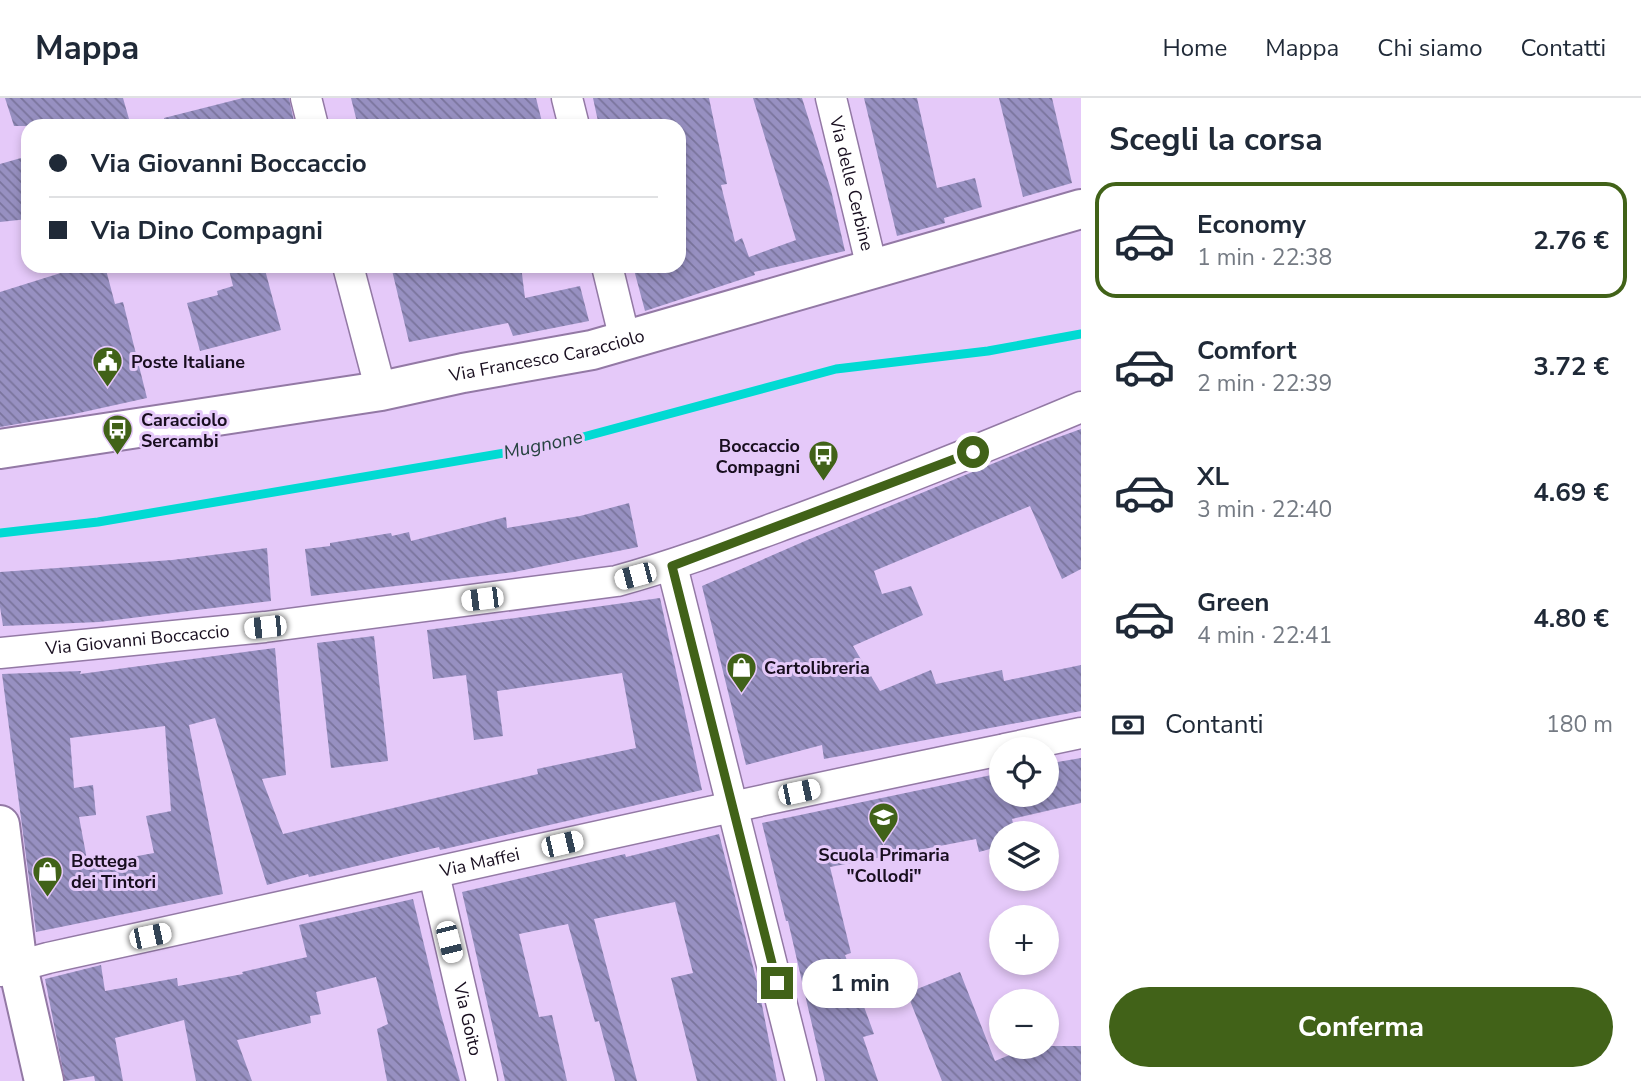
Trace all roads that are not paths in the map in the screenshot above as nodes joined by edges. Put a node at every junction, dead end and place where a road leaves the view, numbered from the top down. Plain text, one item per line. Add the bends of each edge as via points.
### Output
1 (306, 98) edge
2 (567, 98) edge
3 (831, 98) edge
4 (311, 119) edge
5 (572, 119) edge
6 (1081, 209) edge
7 (872, 268) junction
8 (350, 273) edge
9 (609, 273) edge
10 (625, 340) junction
11 (381, 391) junction
12 (1081, 407) edge
13 (0, 449) edge
14 (672, 566) junction
15 (0, 653) edge
16 (1081, 733) edge
17 (1059, 738) edge
18 (989, 752) edge
19 (732, 806) junction
20 (0, 825) edge
21 (433, 874) junction
22 (9, 969) edge
23 (44, 1081) edge
24 (482, 1081) edge
25 (802, 1081) edge

1 - 4 street
2 - 5 street
3 - 7 street, Via delle Cerbine
6 - 7 street, Via Francesco Caracciolo
7 - 10 street, Via Francesco Caracciolo
8 - 11 street
9 - 10 street
10 - 11 street, Via Francesco Caracciolo
11 - 13 street, Via Francesco Caracciolo
12 - 14 street, Via Giovanni Boccaccio
14 - 15 street, Via Giovanni Boccaccio via 617,581 292,624
14 - 19 street
16 - 17 street, Via Maffei
18 - 19 street, Via Maffei
19 - 21 street, Via Maffei
19 - 25 street
20 - 22 street
21 - 22 street, Via Maffei
21 - 24 street, Via Goito
22 - 23 street

